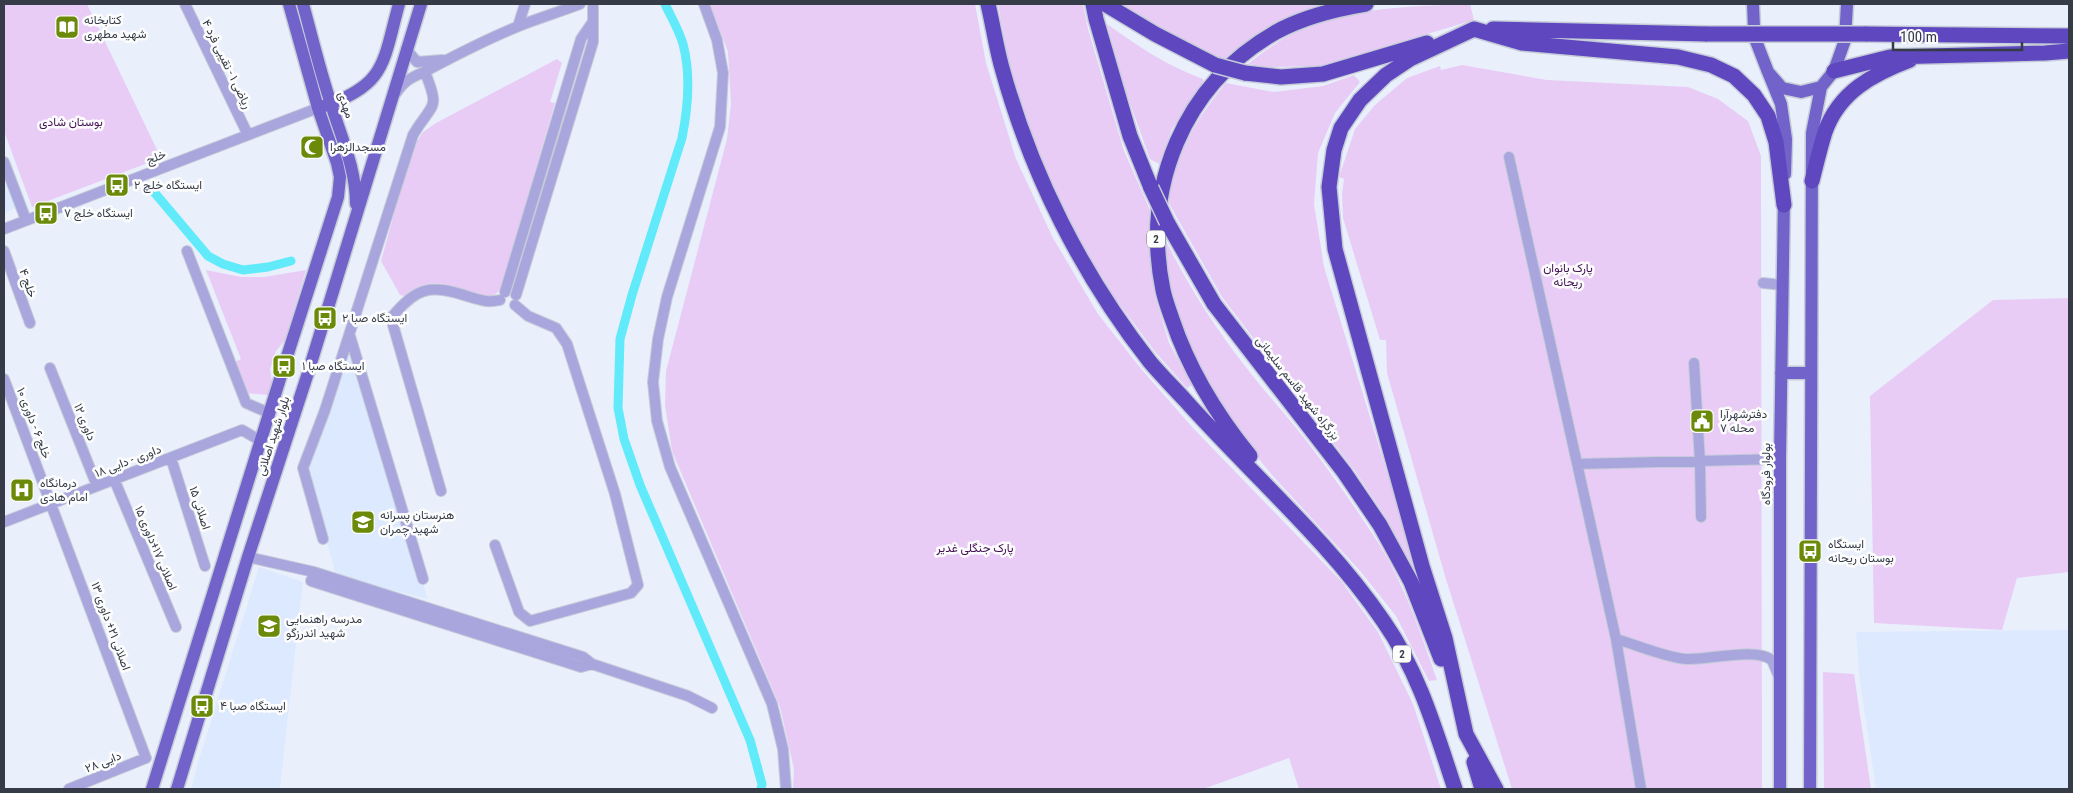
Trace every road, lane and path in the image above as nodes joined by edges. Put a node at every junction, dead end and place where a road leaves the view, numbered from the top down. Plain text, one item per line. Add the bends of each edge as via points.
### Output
1 (184, 4) edge
2 (289, 4) edge
3 (303, 4) edge
4 (400, 4) edge
5 (421, 4) edge
6 (525, 4) edge
7 (580, 4) edge
8 (593, 4) edge
9 (704, 4) edge
10 (988, 4) edge
11 (1094, 4) edge
12 (1105, 4) edge
13 (1366, 4) edge
14 (1753, 4) edge
15 (1847, 4) edge
16 (565, 7) edge
17 (592, 23) junction
18 (518, 26) junction
19 (1474, 29) junction
20 (2069, 36) edge
21 (406, 49) junction
22 (2069, 51) edge
23 (1922, 56) junction
24 (445, 60) junction
25 (575, 61) junction
26 (586, 64) junction
27 (1834, 71) junction
28 (425, 72) junction
29 (1768, 72) junction
30 (1821, 87) junction
31 (566, 91) junction
32 (577, 94) junction
33 (392, 98) junction
34 (330, 104) junction
35 (318, 108) junction
36 (248, 135) junction
37 (548, 148) junction
38 (560, 152) junction
39 (1509, 156) dead end
40 (4, 162) edge
41 (1812, 181) junction
42 (1784, 205) junction
43 (356, 216) junction
44 (26, 220) junction
45 (525, 226) junction
46 (4, 229) edge
47 (537, 229) junction
48 (4, 251) edge
49 (187, 251) dead end
50 (1763, 283) dead end
51 (1782, 285) junction
52 (502, 296) junction
53 (516, 300) junction
54 (30, 323) dead end
55 (350, 336) junction
56 (1694, 363) dead end
57 (50, 368) dead end
58 (1781, 373) junction
59 (1810, 373) junction
60 (4, 379) edge
61 (269, 413) junction
62 (261, 441) junction
63 (171, 458) junction
64 (1780, 459) junction
65 (1700, 462) junction
66 (1577, 464) junction
67 (114, 480) junction
68 (97, 486) junction
69 (441, 491) dead end
70 (52, 503) junction
71 (1701, 517) dead end
72 (4, 522) edge
73 (1316, 537) junction
74 (323, 539) dead end
75 (495, 545) dead end
76 (248, 557) junction
77 (205, 566) dead end
78 (423, 579) dead end
79 (176, 627) dead end
80 (1616, 639) junction
81 (1780, 679) junction
82 (712, 708) dead end
83 (1466, 734) junction
84 (146, 758) joint
85 (69, 789) edge
86 (152, 789) edge
87 (177, 789) edge
88 (786, 789) edge
89 (1455, 789) edge
90 (1482, 789) edge
91 (1496, 789) edge
92 (1641, 789) edge
93 (1780, 789) edge
94 (1810, 789) edge

1 - 36 street, ریاضی ۱ - نقیبی فرد ۴
2 - 35 main road
3 - 34 main road, مهدی
4 - 34 main road via 382,65 375,77 356,93
5 - 21 main road, بلوار شهید اصلانی
6 - 18 street
7 - 16 street
8 - 17 street
9 - 88 street via 717,40 723,73 720,127 667,297 653,382 656,421 670,467 772,704 783,748
10 - 73 highway via 1002,67 1030,155 1065,231 1109,307 1151,363
11 - 83 highway, بزرگراه شهید قاسم سلیمانی / 2, bridge via 1127,128 1167,222 1214,304 1344,472 1380,525 1411,582 1438,648
12 - 19 highway, bridge via 1214,66 1246,74 1282,77 1323,74
13 - 73 highway, 2 via 1312,17 1277,31 1221,75 1193,111 1175,144 1162,184 1156,237 1163,291 1179,340 1198,382 1231,433
14 - 29 main road, بولوار فرودگاه via 1756,41
15 - 27 main road via 1845,40
16 - 18 street
17 - 25 street via 581,38
17 - 26 street via 593,42
18 - 24 street
19 - 20 highway, bridge
19 - 42 highway via 1522,43 1678,57 1711,65 1734,76 1754,95 1768,116 1776,142
19 - 83 highway via 1410,59 1386,75 1360,100 1342,128 1334,150 1329,187 1335,249 1422,566 1445,638
21 - 24 street via 416,62
21 - 33 main road, بلوار شهید اصلانی
22 - 23 highway
23 - 27 highway via 1890,57
23 - 41 highway via 1872,76 1852,92 1825,131
24 - 28 street
25 - 26 street
25 - 31 street
26 - 32 street
27 - 30 main road
28 - 33 street via 403,82
28 - 55 street via 434,95 433,105 413,135
29 - 30 main road via 1782,88 1801,92
29 - 42 main road, بولوار فرودگاه via 1781,104 1786,139
30 - 41 main road via 1812,133
31 - 32 street
31 - 37 street
32 - 38 street
33 - 43 main road, بلوار شهید اصلانی
34 - 35 main road
34 - 43 main road, مهدی via 350,160 356,190
35 - 36 street, خلج
35 - 61 main road, بلوار شهید اصلانی via 337,163 340,177 338,197
36 - 44 street, خلج
37 - 38 street
37 - 45 street
38 - 47 street
39 - 66 street
40 - 44 street
41 - 59 main road
42 - 51 main road, بولوار فرودگاه
43 - 76 main road, بلوار شهید اصلانی
44 - 46 street, خلج
45 - 47 street
45 - 52 street
47 - 53 street
48 - 54 street, خلج ۴
49 - 61 street via 246,403
50 - 51 street
51 - 58 main road, بولوار فرودگاه
52 - 53 street via 513,292
52 - 53 street via 506,308
52 - 69 street via 489,303 449,290 426,289 406,300 391,318
53 - 75 street via 528,316 556,328 567,344 615,494 638,585 631,593 530,621 519,612
55 - 74 street via 303,468
55 - 78 street
56 - 65 street
57 - 68 street, داوری ۱۲
58 - 59 main road
58 - 64 main road, بولوار فرودگاه
59 - 94 main road
60 - 70 street, خلج ۶ - داوری ۱۰
61 - 62 main road, بلوار شهید اصلانی
62 - 63 street, داوری - دایی ۱۸ via 242,430
62 - 86 main road, بلوار شهید اصلانی
63 - 67 street, داوری - دایی ۱۸
63 - 77 street, اصلانی ۱۵
64 - 65 street
64 - 81 main road, بولوار فرودگاه
65 - 66 street
65 - 71 street
66 - 80 street
67 - 68 street, داوری - دایی ۱۸
67 - 79 street, اصلانی ۱۷+داوری ۱۵
68 - 70 street, داوری - دایی ۱۸
70 - 72 street, داوری - دایی ۱۸
70 - 84 street, اصلانی ۲۱+ داوری ۱۳
73 - 89 highway, 2 via 1380,616 1412,671
76 - 82 street via 314,572 584,657 592,664 688,696
76 - 87 main road, بلوار شهید اصلانی
80 - 81 street via 1684,659 1757,654 1772,660
80 - 92 street
81 - 93 main road, بولوار فرودگاه
83 - 90 highway, بزرگراه شهید قاسم سلیمانی / 2
83 - 91 highway
84 - 85 street, دایی ۲۸

